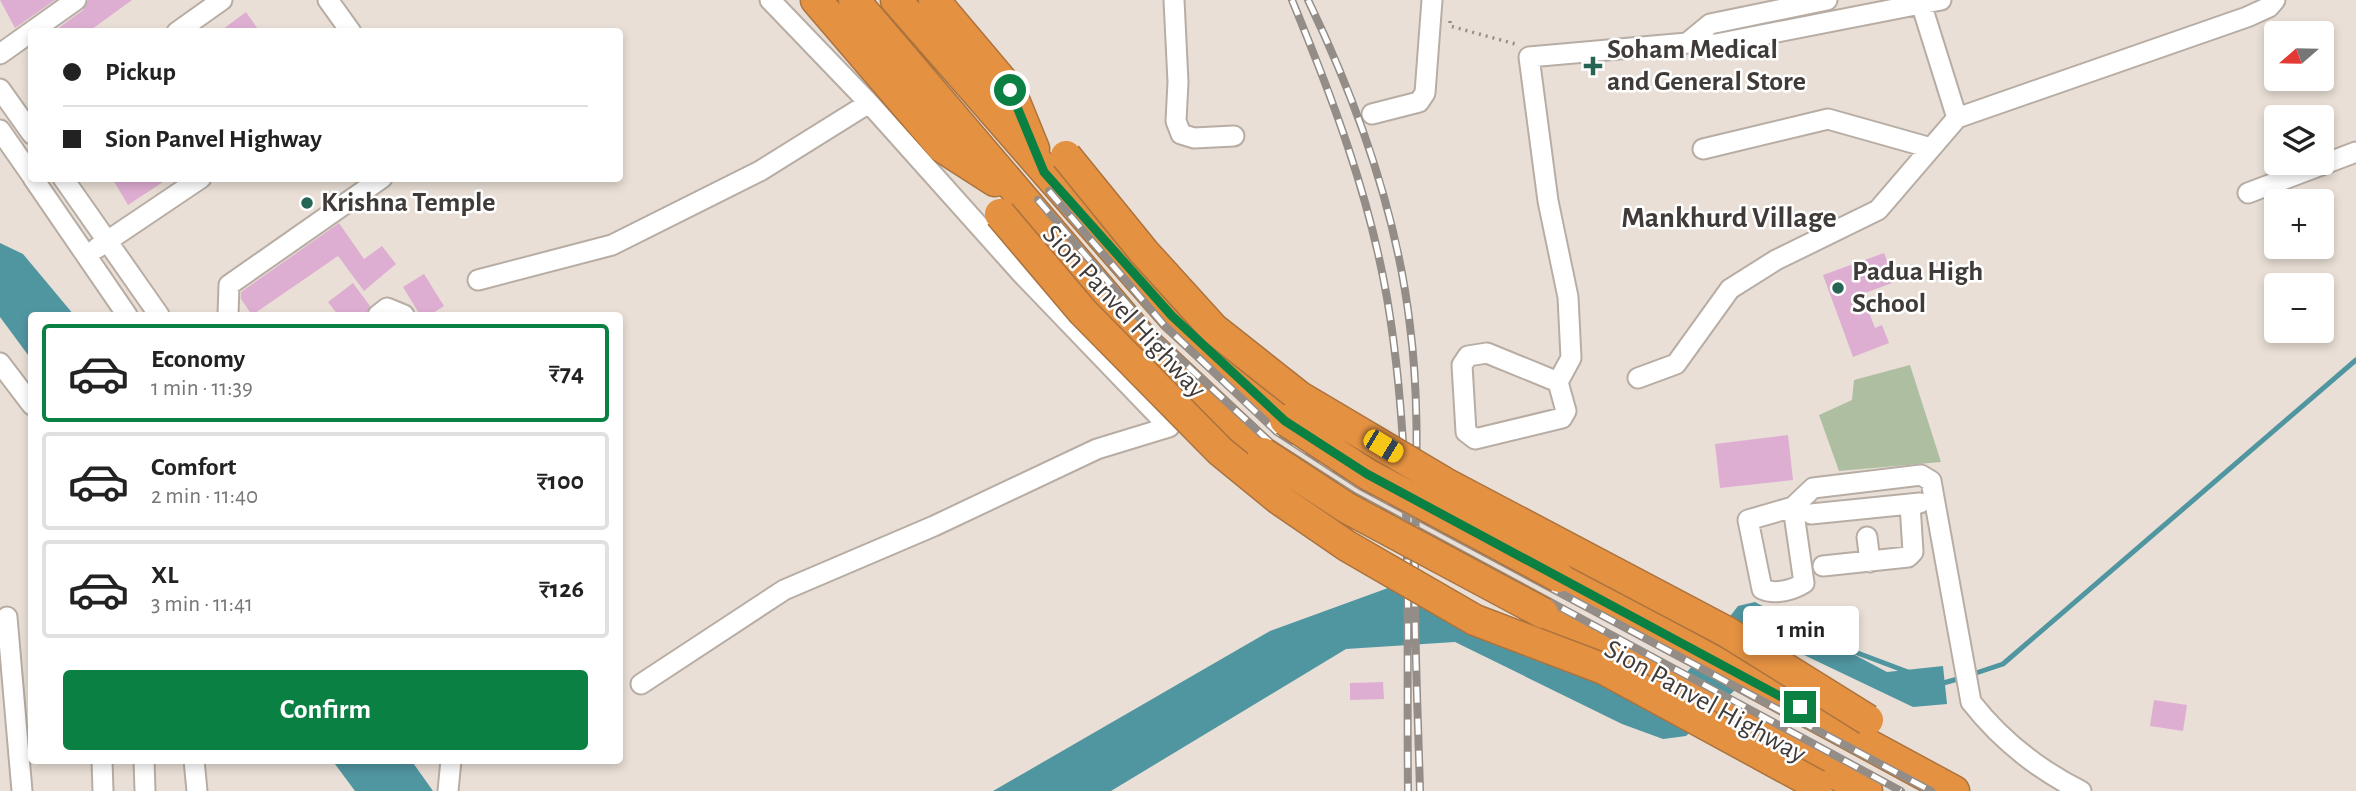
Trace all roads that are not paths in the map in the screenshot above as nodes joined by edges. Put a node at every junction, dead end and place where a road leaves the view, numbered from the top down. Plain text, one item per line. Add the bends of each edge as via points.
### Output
1 (76, 0) edge
2 (222, 0) edge
3 (328, 0) edge
4 (770, 0) edge
5 (816, 0) edge
6 (854, 0) edge
7 (896, 0) edge
8 (934, 0) edge
9 (1174, 0) edge
10 (1432, 0) edge
11 (1827, 0) edge
12 (1941, 0) edge
13 (2275, 0) edge
14 (1920, 2) edge
15 (37, 28) edge
16 (183, 28) edge
17 (348, 28) edge
18 (28, 34) edge
19 (1688, 43) junction
20 (0, 54) edge
21 (0, 89) edge
22 (999, 99) junction
23 (869, 103) junction
24 (1372, 114) dead end
25 (1957, 118) junction
26 (0, 130) edge
27 (28, 130) edge
28 (28, 136) edge
29 (1234, 136) dead end
30 (953, 138) junction
31 (1931, 148) junction
32 (13, 149) junction
33 (1703, 149) dead end
34 (2356, 152) edge
35 (1055, 164) junction
36 (28, 171) edge
37 (35, 182) edge
38 (66, 182) edge
39 (195, 182) edge
40 (376, 182) edge
41 (2248, 193) dead end
42 (1009, 205) junction
43 (107, 240) junction
44 (86, 257) junction
45 (478, 280) dead end
46 (138, 286) junction
47 (122, 308) edge
48 (157, 312) edge
49 (228, 312) edge
50 (0, 363) edge
51 (1638, 378) dead end
52 (1558, 382) junction
53 (28, 400) edge
54 (1935, 502) junction
55 (1910, 504) junction
56 (1867, 537) dead end
57 (1870, 562) junction
58 (1823, 566) dead end
59 (7, 617) dead end
60 (642, 684) dead end
61 (102, 764) edge
62 (144, 764) edge
63 (194, 764) edge
64 (451, 764) edge
65 (1921, 773) junction
66 (1829, 788) edge
67 (22, 791) edge
68 (103, 791) edge
69 (145, 791) edge
70 (197, 791) edge
71 (448, 791) edge
72 (1867, 791) edge
73 (1954, 791) edge
74 (2081, 791) edge

1 - 15 street
2 - 16 street
3 - 17 street
4 - 23 street
5 - 30 highway
6 - 30 highway
7 - 22 highway
8 - 22 highway
9 - 29 street via 1176,121 1181,134 1194,138
10 - 24 street via 1425,93 1419,102
11 - 19 street via 1710,24
12 - 14 street
13 - 25 street via 2269,8 2247,17
14 - 19 street via 1717,44
14 - 25 street
18 - 20 street
19 - 52 street via 1529,57 1548,201 1568,297 1571,358
21 - 27 street
22 - 35 highway
23 - 45 street via 760,171 612,245
23 - 60 street via 1022,274 1169,427 1097,449 784,590
25 - 31 street
26 - 32 street
28 - 32 street
30 - 42 highway
31 - 33 street via 1828,119
31 - 51 street via 1878,210 1776,260 1730,289 1676,364
32 - 36 street
34 - 41 street
35 - 65 highway, bridge via 1214,329 1300,397 1445,483 1727,632 1868,720
35 - 65 highway, Sion Panvel Highway, bridge via 1172,316 1285,421 1367,474
37 - 44 street
38 - 43 street
39 - 43 street
40 - 49 street via 229,285
42 - 66 highway, bridge via 1083,312 1220,451 1280,500 1347,546 1475,620 1604,669
42 - 72 highway, Sion Panvel Highway, bridge via 1146,344 1263,453 1348,508
43 - 44 street
43 - 46 street
44 - 47 street
46 - 47 street
46 - 48 street
50 - 53 street
52 - 52 street via 1566,411 1562,418 1475,439 1466,432 1462,365 1468,356 1487,353
54 - 55 street
54 - 55 street via 1931,481 1921,475 1813,488 1802,511
54 - 74 street via 1971,702 2046,774
55 - 57 street via 1913,552 1908,557
56 - 57 street
57 - 58 street
59 - 67 street
61 - 68 street
62 - 69 street
63 - 70 street
64 - 71 street
65 - 73 highway, Sion Panvel Highway

